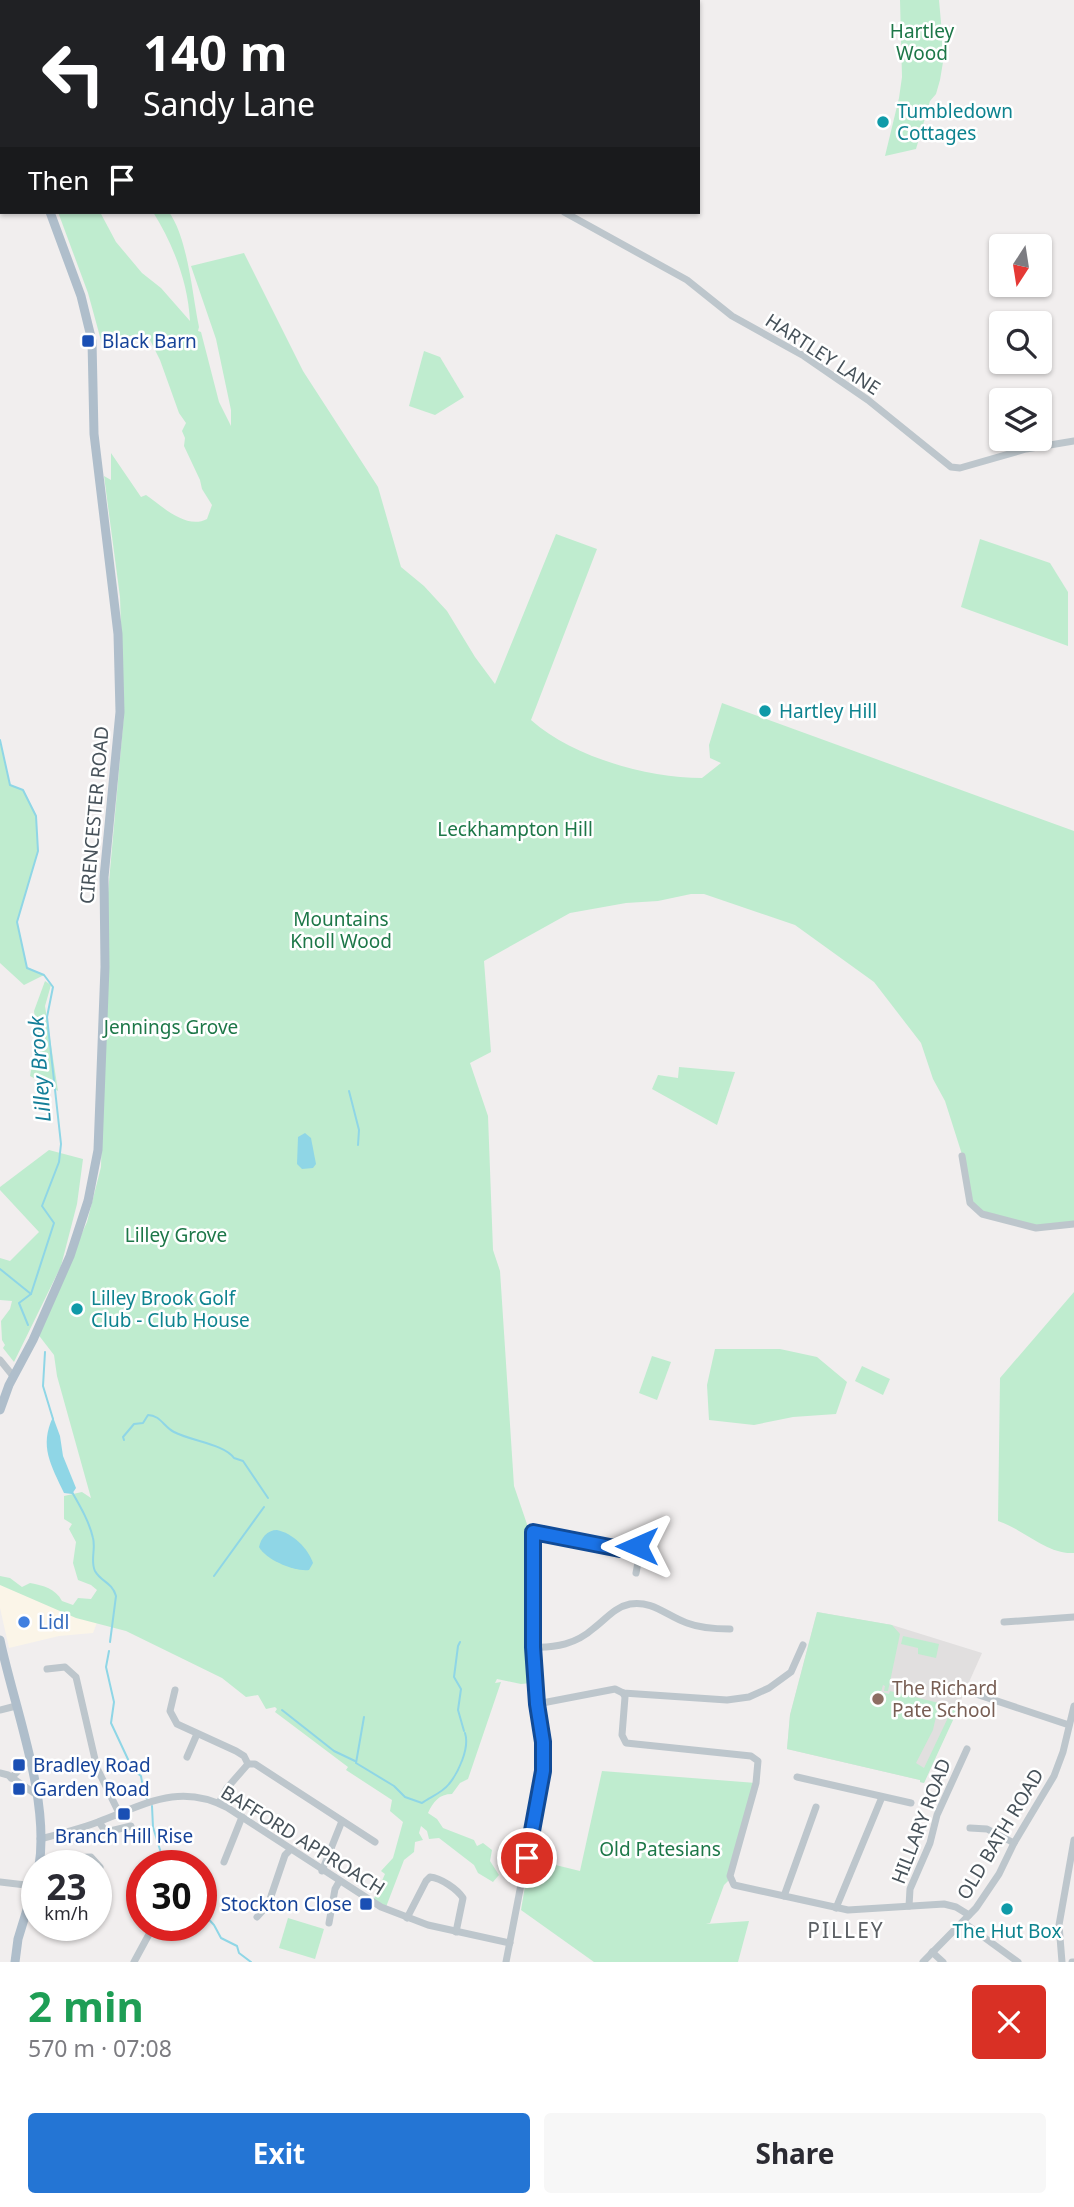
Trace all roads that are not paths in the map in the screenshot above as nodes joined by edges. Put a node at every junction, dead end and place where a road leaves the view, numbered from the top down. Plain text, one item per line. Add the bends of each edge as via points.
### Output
1 (51, 214) edge
2 (568, 214) edge
3 (1074, 441) edge
4 (962, 1156) dead end
5 (1074, 1224) edge
6 (0, 1360) edge
7 (13, 1376) junction
8 (0, 1410) edge
9 (636, 1573) dead end
10 (1074, 1617) edge
11 (1004, 1622) dead end
12 (730, 1629) dead end
13 (0, 1640) edge
14 (803, 1645) dead end
15 (533, 1647) junction
16 (47, 1669) dead end
17 (174, 1690) dead end
18 (970, 1692) dead end
19 (623, 1693) junction
20 (537, 1704) junction
21 (16, 1706) junction
22 (1074, 1706) edge
23 (0, 1710) edge
24 (1071, 1723) edge
25 (197, 1734) junction
26 (967, 1749) dead end
27 (187, 1757) dead end
28 (30, 1759) junction
29 (248, 1764) junction
30 (0, 1773) edge
31 (797, 1777) dead end
32 (11, 1778) junction
33 (37, 1795) junction
34 (882, 1797) junction
35 (219, 1803) junction
36 (911, 1803) dead end
37 (816, 1807) dead end
38 (119, 1814) junction
39 (242, 1817) junction
40 (342, 1821) junction
41 (99, 1822) junction
42 (131, 1826) dead end
43 (970, 1828) dead end
44 (40, 1839) junction
45 (1074, 1840) edge
46 (375, 1842) dead end
47 (1014, 1843) junction
48 (40, 1850) edge
49 (290, 1850) junction
50 (224, 1862) dead end
51 (322, 1871) junction
52 (0, 1882) edge
53 (21, 1882) edge
54 (339, 1882) junction
55 (784, 1896) junction
56 (909, 1906) junction
57 (836, 1908) junction
58 (257, 1917) dead end
59 (407, 1918) junction
60 (966, 1919) junction
61 (328, 1923) dead end
62 (21, 1929) edge
63 (456, 1932) junction
64 (145, 1941) edge
65 (510, 1943) junction
66 (932, 1952) junction
67 (15, 1962) edge
68 (134, 1962) edge
69 (506, 1962) edge
70 (923, 1962) edge
71 (943, 1962) edge
72 (1018, 1962) edge
73 (1062, 1962) edge

1 - 7 main road, CIRENCESTER ROAD via 92,341 94,434 115,604 121,705 104,877 97,1159 66,1266
2 - 3 street, HARTLEY LANE via 687,280 732,316 804,356 951,467
4 - 5 street via 970,1203 982,1214 1036,1228
6 - 7 street
7 - 8 main road, CIRENCESTER ROAD
9 - 15 street via 640,1552 635,1545 620,1549 533,1532
10 - 11 street
12 - 15 street via 693,1625 653,1606 635,1604 615,1610 571,1642
13 - 21 main road
14 - 19 street via 791,1672 749,1697 727,1700
15 - 20 street
16 - 38 street via 65,1667 76,1677 100,1775
17 - 25 street via 173,1719
18 - 24 street
19 - 20 street via 615,1689
19 - 55 street via 622,1735 626,1743 758,1760 730,1879 736,1886
20 - 65 street via 543,1771
21 - 23 street
21 - 28 main road
22 - 24 street, OLD BATH ROAD
24 - 47 street, OLD BATH ROAD via 1054,1776
25 - 27 street
25 - 29 street via 236,1751
26 - 56 street, HILLARY ROAD via 937,1815 910,1889
28 - 32 street
28 - 33 main road
29 - 35 street
29 - 40 street via 261,1767
30 - 32 street
31 - 34 street
32 - 33 street
33 - 44 main road
34 - 36 street
34 - 57 street
35 - 38 street, BAFFORD APPROACH via 187,1796 155,1799
35 - 39 street, BAFFORD APPROACH
37 - 55 street
38 - 41 street, BAFFORD APPROACH
39 - 49 street, BAFFORD APPROACH
39 - 50 street
40 - 46 street
40 - 51 street
41 - 42 street via 106,1832
41 - 44 street, BAFFORD APPROACH
43 - 47 street via 987,1829
44 - 48 main road
45 - 73 street via 1059,1925
47 - 60 street, OLD BATH ROAD via 989,1891
49 - 51 street, BAFFORD APPROACH
49 - 58 street via 268,1905
51 - 54 street, BAFFORD APPROACH
52 - 53 street
54 - 59 street, BAFFORD APPROACH
54 - 61 street
55 - 57 street
56 - 57 street
56 - 60 street via 951,1905
59 - 63 street, BAFFORD APPROACH
59 - 63 street via 426,1881 434,1877 463,1896
60 - 66 street, OLD BATH ROAD
60 - 72 street
62 - 67 main road
63 - 65 street, BAFFORD APPROACH
64 - 68 street
65 - 69 street
66 - 70 street, OLD BATH ROAD
66 - 71 street

